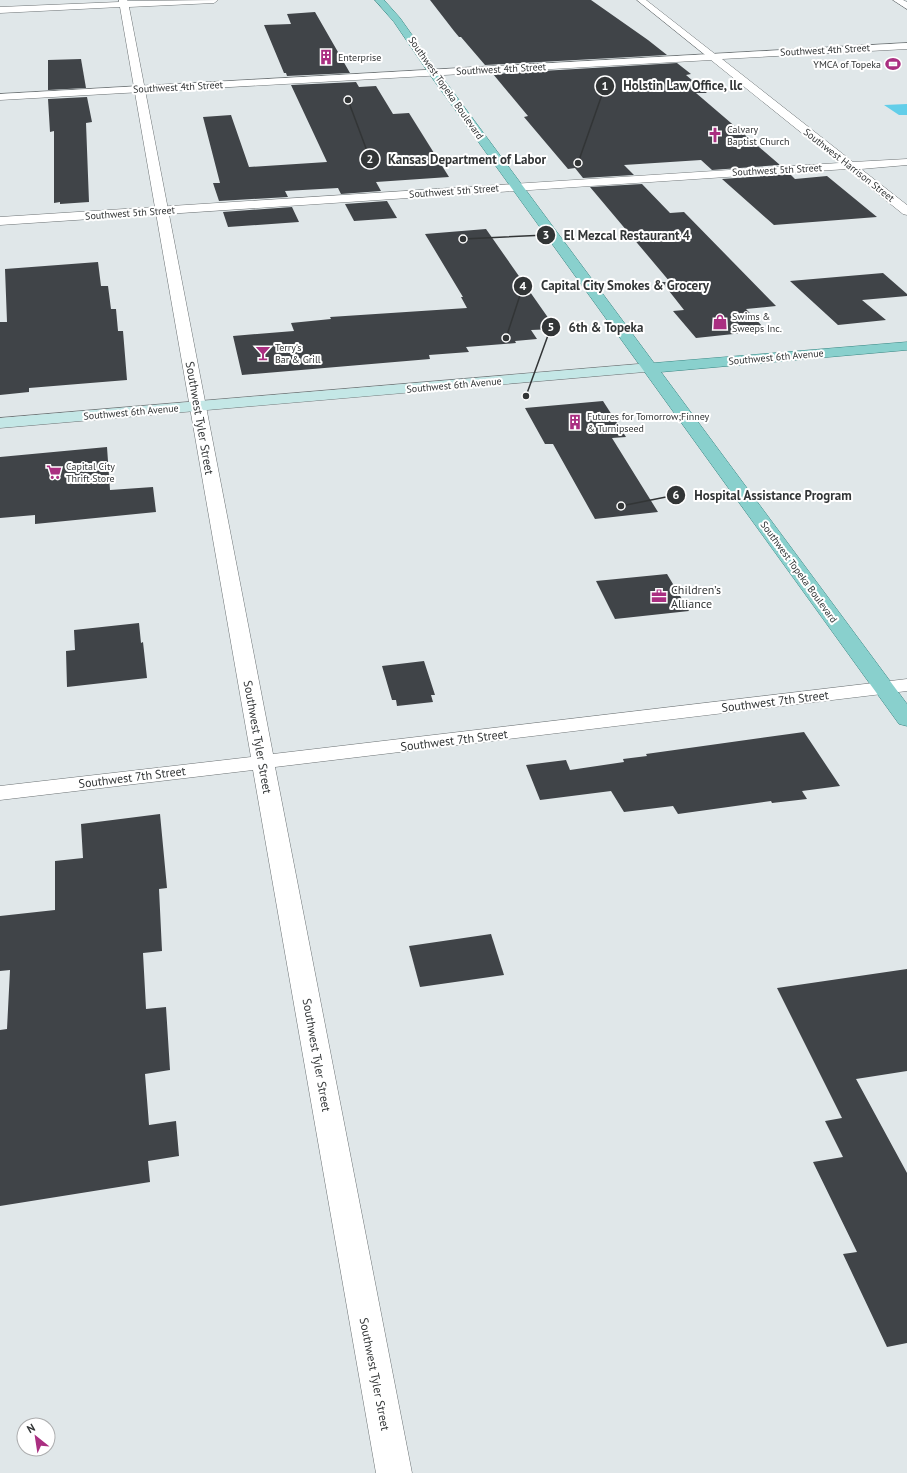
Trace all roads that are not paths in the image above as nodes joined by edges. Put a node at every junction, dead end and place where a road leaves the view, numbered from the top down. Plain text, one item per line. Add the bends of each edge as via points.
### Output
1 (214, 0) edge
2 (379, 0) edge
3 (641, 0) edge
4 (897, 0) edge
5 (124, 2) edge
6 (907, 6) edge
7 (0, 10) edge
8 (907, 46) edge
9 (712, 56) junction
10 (434, 73) junction
11 (140, 89) junction
12 (0, 97) edge
13 (907, 162) edge
14 (850, 166) junction
15 (518, 187) junction
16 (162, 210) junction
17 (907, 211) edge
18 (0, 221) edge
19 (907, 346) edge
20 (651, 368) junction
21 (198, 406) junction
22 (0, 423) edge
23 (907, 685) edge
24 (884, 688) junction
25 (907, 719) edge
26 (263, 762) junction
27 (0, 793) edge
28 (394, 1473) edge

1 - 5 street
2 - 10 main road, Southwest Topeka Boulevard via 397,20
3 - 9 street, Southwest Harrison Street
4 - 6 street
5 - 7 street
5 - 11 street, Southwest Tyler Street
8 - 9 street, Southwest 4th Street
9 - 10 street, Southwest 4th Street
9 - 14 street, Southwest Harrison Street
10 - 11 street, Southwest 4th Street
10 - 15 main road, Southwest Topeka Boulevard
11 - 12 street, Southwest 4th Street
11 - 16 street, Southwest Tyler Street
13 - 14 street, Southwest 5th Street
14 - 15 street, Southwest 5th Street
14 - 17 street, Southwest Harrison Street
15 - 16 street, Southwest 5th Street
15 - 20 main road, Southwest Topeka Boulevard
16 - 18 street, Southwest 5th Street
16 - 21 street, Southwest Tyler Street
19 - 20 main road, Southwest 6th Avenue
20 - 21 main road, Southwest 6th Avenue
20 - 24 main road, Southwest Topeka Boulevard
21 - 22 main road, Southwest 6th Avenue
21 - 26 street, Southwest Tyler Street
23 - 24 street, Southwest 7th Street
24 - 25 main road, Southwest Topeka Boulevard
24 - 26 street, Southwest 7th Street
26 - 27 street, Southwest 7th Street
26 - 28 street, Southwest Tyler Street

